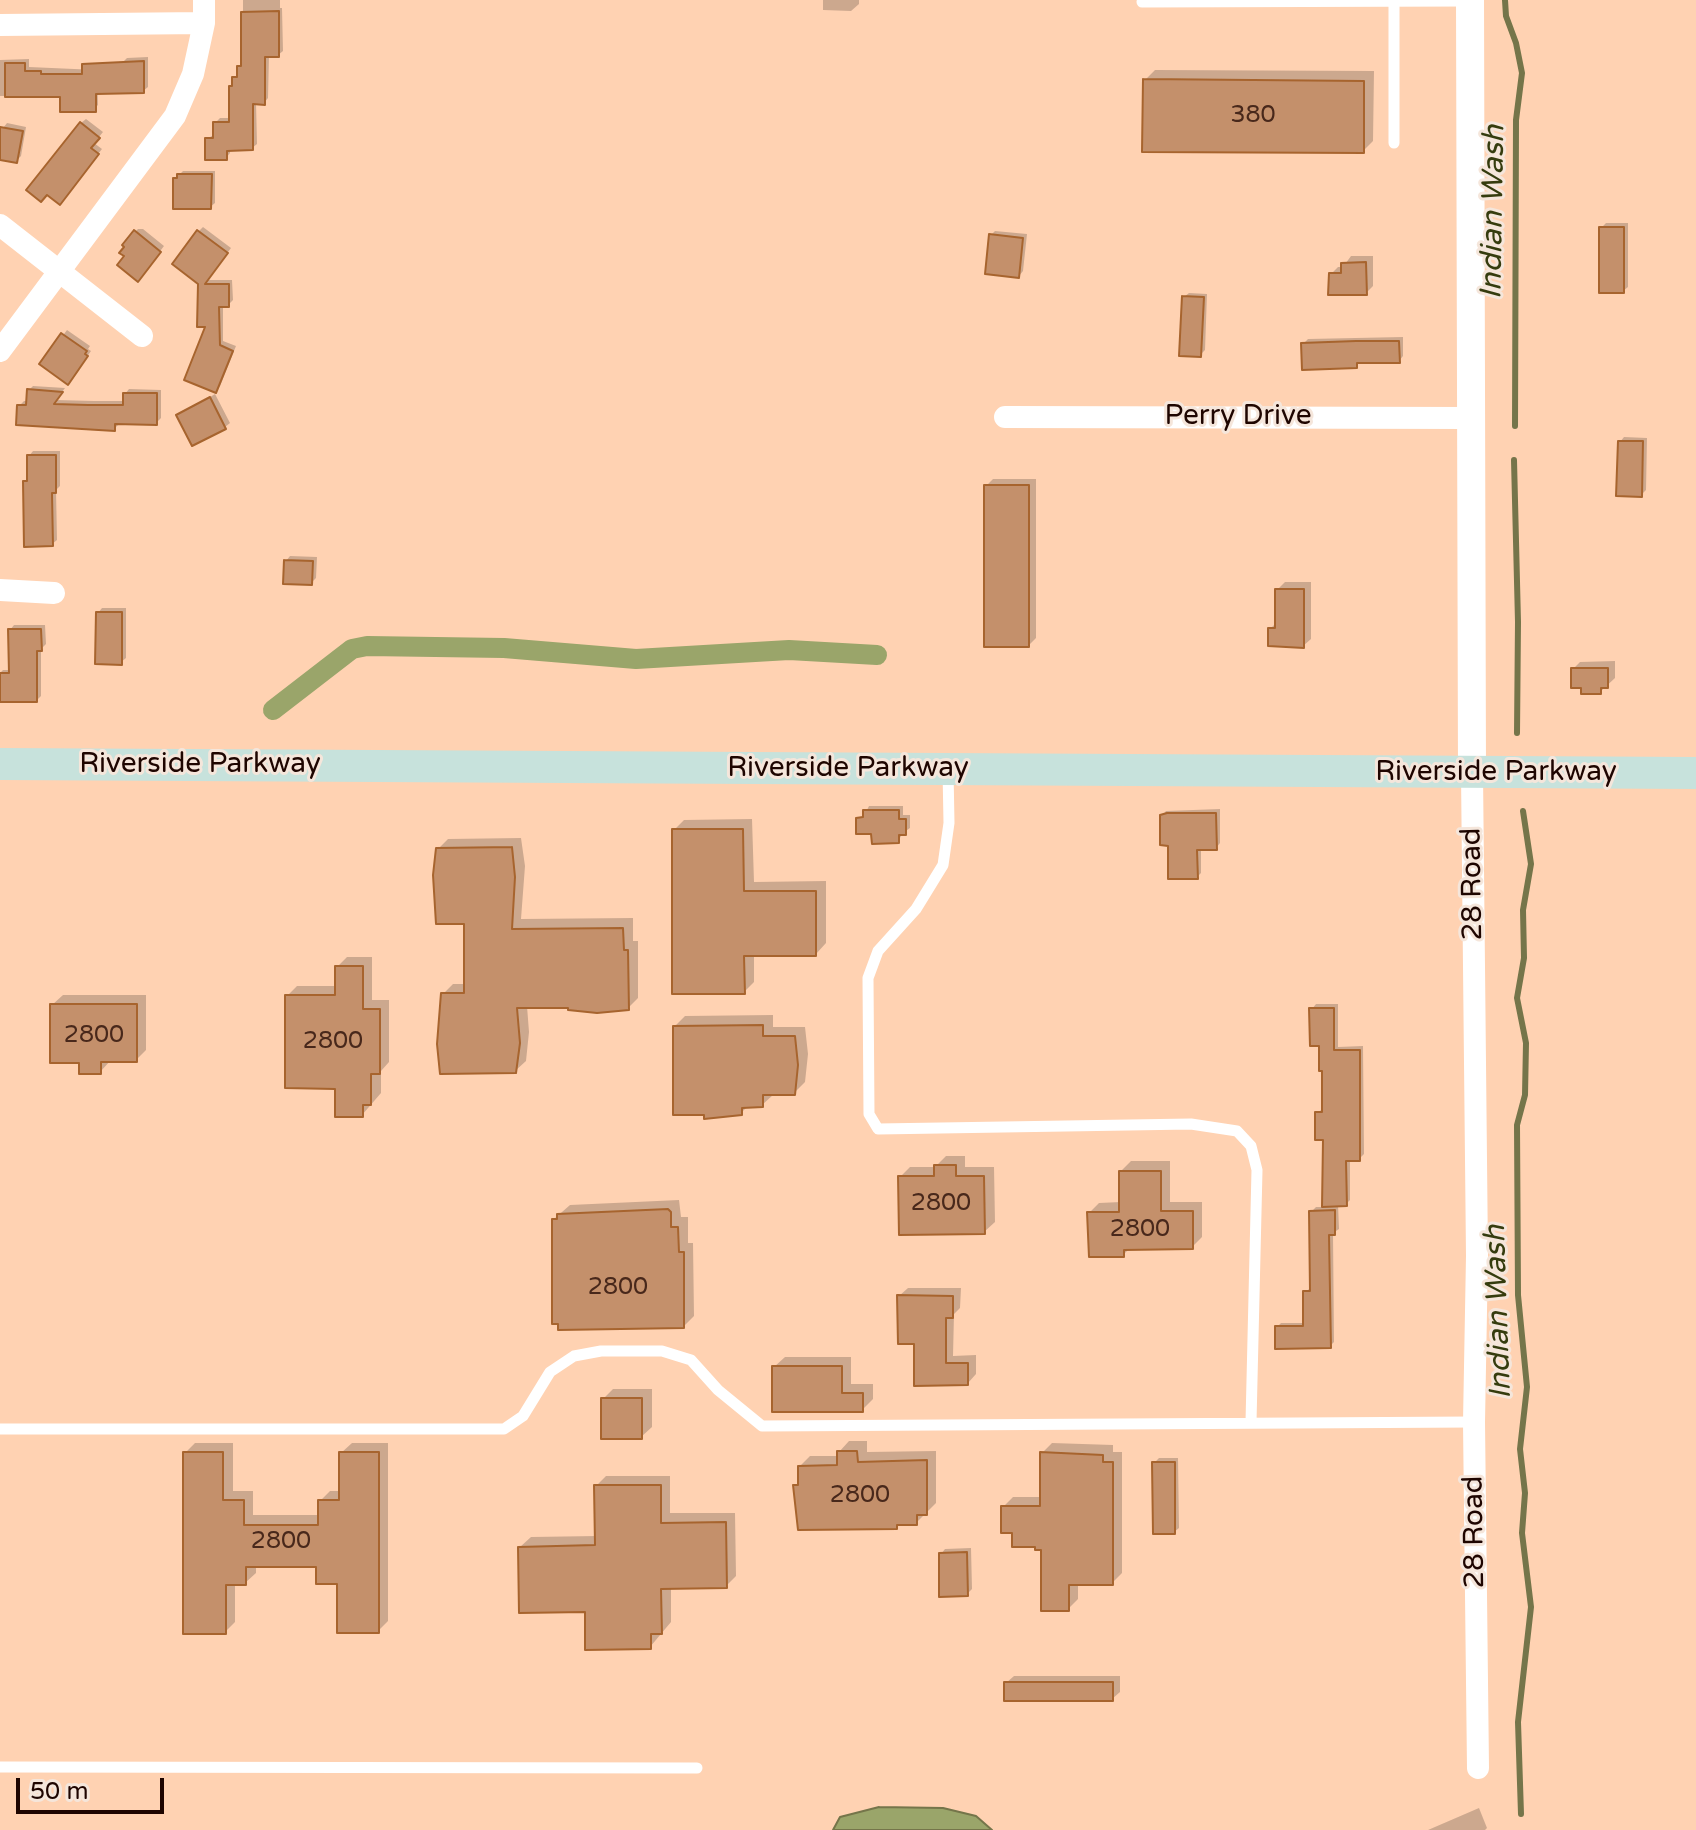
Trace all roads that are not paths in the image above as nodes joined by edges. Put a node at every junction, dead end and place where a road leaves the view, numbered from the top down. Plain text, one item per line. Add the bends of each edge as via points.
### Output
1 (204, 0) edge
2 (1394, 1) edge
3 (1470, 1) edge
4 (1142, 2) dead end
5 (204, 23) junction
6 (0, 25) edge
7 (1394, 143) dead end
8 (0, 225) edge
9 (59, 269) junction
10 (142, 336) dead end
11 (0, 351) edge
12 (1005, 417) dead end
13 (1470, 418) junction
14 (0, 590) edge
15 (54, 593) dead end
16 (0, 764) edge
17 (948, 770) junction
18 (1472, 773) junction
19 (1696, 773) edge
20 (1251, 1422) junction
21 (1474, 1422) junction
22 (0, 1429) edge
23 (0, 1767) edge
24 (697, 1768) dead end
25 (1478, 1768) dead end

1 - 5 street
2 - 3 lane
2 - 4 lane
2 - 7 lane
3 - 13 street, 28 Road
5 - 6 street
5 - 9 street via 193,74 175,116
8 - 9 street
9 - 10 street
9 - 11 street
12 - 13 street, Perry Drive
13 - 18 street, 28 Road
14 - 15 street
16 - 17 main road, Riverside Parkway
17 - 18 main road, Riverside Parkway
17 - 20 lane via 943,865 916,909 878,951 868,978 869,1114 878,1129 1191,1124 1237,1131 1251,1146 1257,1170
18 - 19 main road, Riverside Parkway
18 - 21 street, 28 Road
20 - 21 lane
20 - 22 lane via 762,1426 691,1360 662,1351 601,1351 574,1356 550,1372 523,1416 504,1429
21 - 25 street, 28 Road
23 - 24 lane

